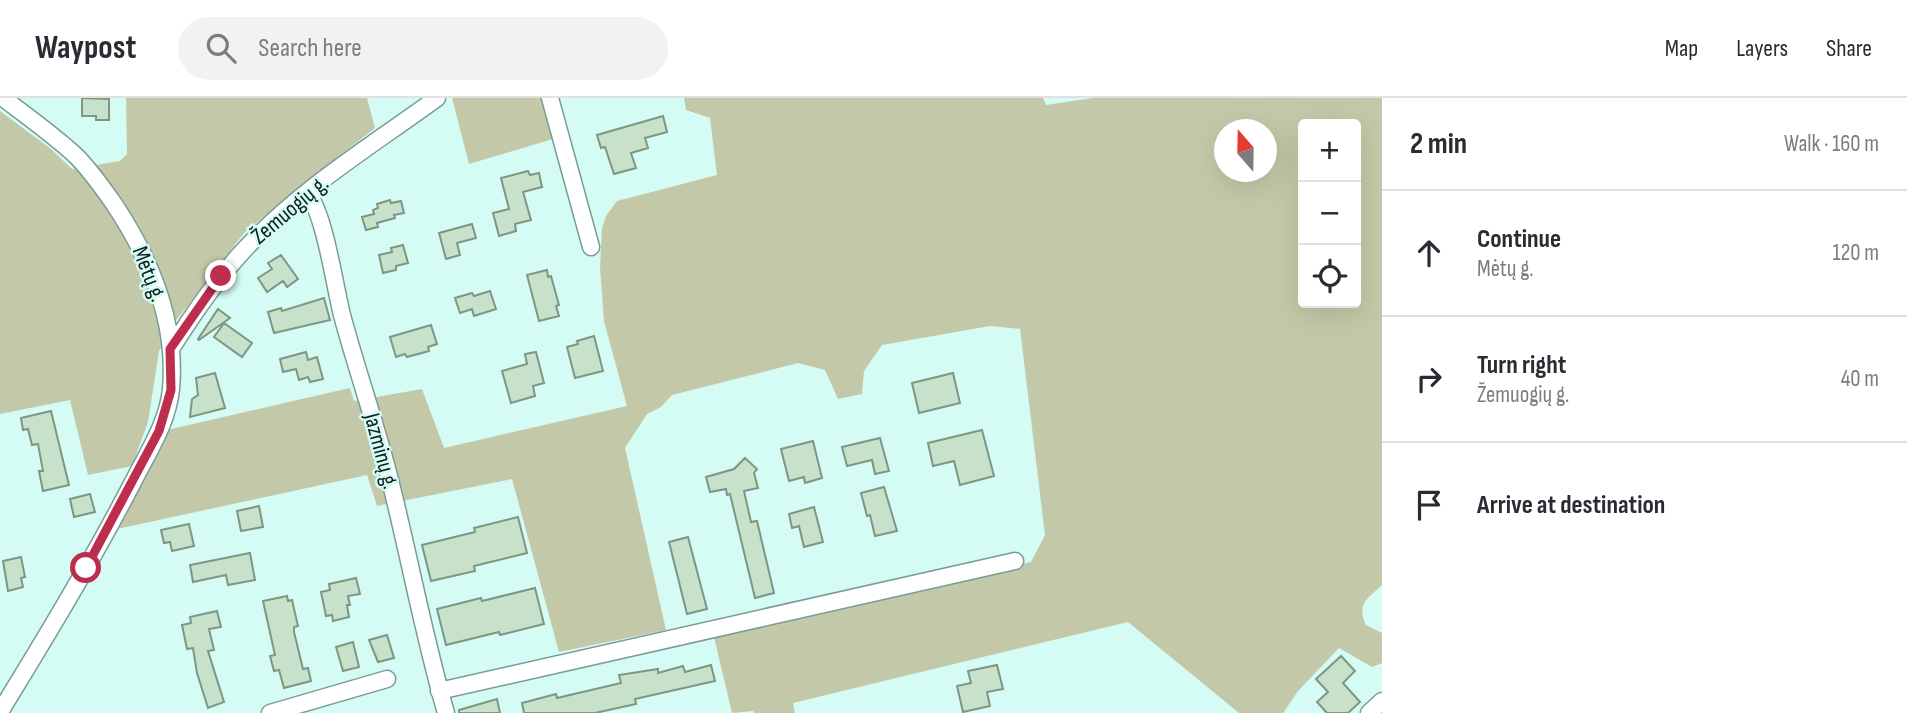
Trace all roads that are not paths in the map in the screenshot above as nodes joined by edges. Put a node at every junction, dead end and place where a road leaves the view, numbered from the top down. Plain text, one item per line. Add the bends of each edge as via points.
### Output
1 (3, 98) edge
2 (437, 98) edge
3 (550, 98) edge
4 (307, 192) junction
5 (591, 247) dead end
6 (170, 349) junction
7 (1015, 561) dead end
8 (387, 678) dead end
9 (439, 691) junction
10 (1382, 701) edge
11 (0, 712) edge
12 (270, 713) edge
13 (446, 713) edge
14 (1369, 713) edge

1 - 6 street, Mėtų g. via 75,155 117,209 155,280
2 - 4 street, Žemuogių g.
3 - 5 street
4 - 6 street, Žemuogių g. via 229,267
4 - 9 street, Jazminų g. via 319,218 391,484
6 - 11 street, Mėtų g. via 171,390 159,431 86,568
7 - 9 street
8 - 12 street
9 - 13 street, Jazminų g.
10 - 14 street

